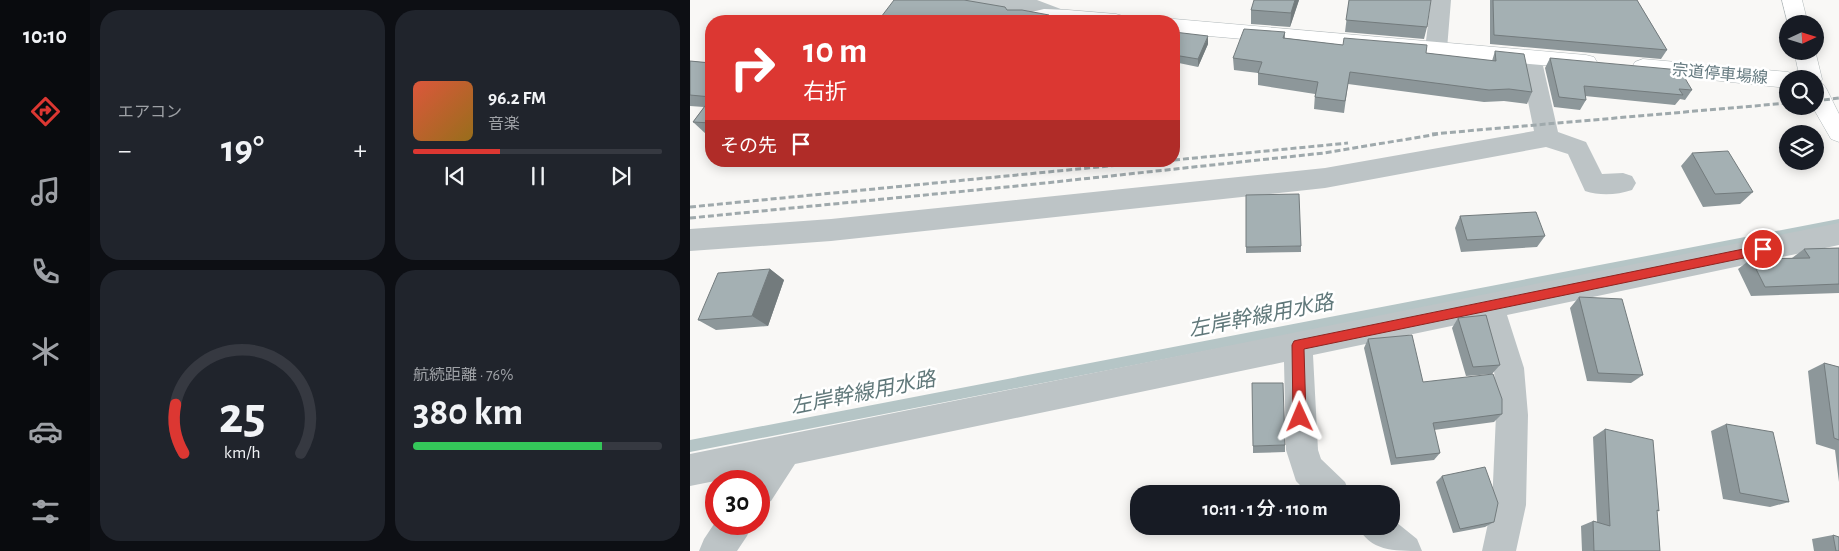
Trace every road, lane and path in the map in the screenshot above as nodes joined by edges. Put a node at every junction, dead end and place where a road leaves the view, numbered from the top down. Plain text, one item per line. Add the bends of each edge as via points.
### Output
1 (937, 0) edge
2 (1441, 0) edge
3 (1792, 0) edge
4 (1057, 15) edge
5 (1796, 15) edge
6 (1180, 27) edge
7 (1436, 49) junction
8 (1530, 57) junction
9 (1779, 79) edge
10 (1824, 107) edge
11 (1839, 133) edge
12 (1548, 138) junction
13 (1623, 183) dead end
14 (1839, 234) edge
15 (690, 240) edge
16 (1488, 305) junction
17 (1298, 345) junction
18 (784, 452) junction
19 (690, 470) edge
20 (770, 472) edge
21 (1324, 485) edge
22 (727, 535) edge
23 (1385, 535) edge
24 (716, 551) edge
25 (1405, 551) edge
26 (1499, 551) edge

1 - 4 street via 1032,5
2 - 7 street
3 - 5 main road
6 - 7 main road, 宗道停車場線
7 - 8 main road, 宗道停車場線
8 - 9 main road, 宗道停車場線
8 - 12 street
10 - 11 main road
12 - 13 street via 1577,148 1594,184
12 - 15 street via 1325,178 831,230
14 - 16 street
16 - 17 street
16 - 26 street via 1509,368 1512,415 1509,504
17 - 18 street
17 - 21 street via 1302,450 1308,469
18 - 19 street
18 - 20 street
22 - 24 street
23 - 25 street

